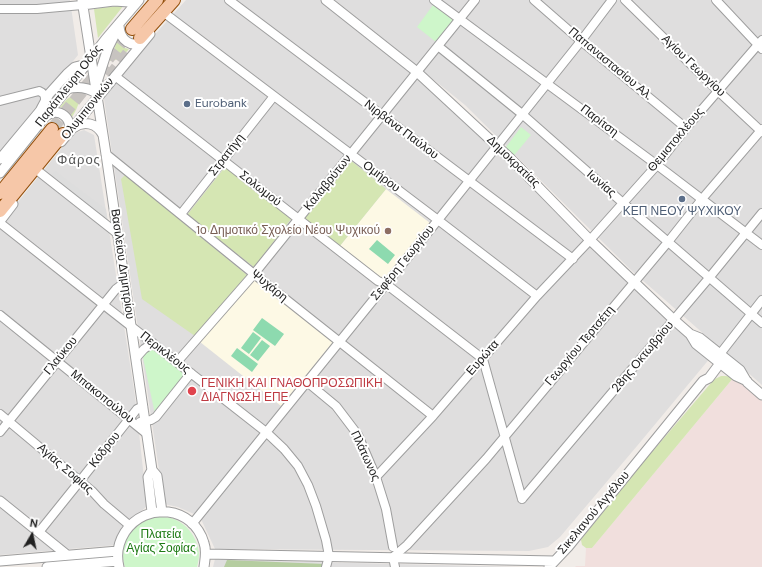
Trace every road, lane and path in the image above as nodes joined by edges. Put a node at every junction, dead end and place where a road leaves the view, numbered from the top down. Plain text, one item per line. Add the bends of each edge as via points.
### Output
1 (116, 0) edge
2 (136, 0) edge
3 (139, 0) edge
4 (157, 0) edge
5 (174, 0) edge
6 (180, 0) edge
7 (229, 0) edge
8 (326, 0) edge
9 (434, 0) edge
10 (475, 0) edge
11 (534, 0) edge
12 (612, 0) edge
13 (625, 0) edge
14 (716, 0) edge
15 (82, 3) edge
16 (0, 8) edge
17 (167, 15) junction
18 (459, 19) junction
19 (120, 23) junction
20 (132, 29) tunnel mouth
21 (143, 39) junction
22 (581, 41) junction
23 (761, 45) edge
24 (438, 46) junction
25 (89, 62) junction
26 (125, 64) junction
27 (102, 67) junction
28 (417, 72) junction
29 (115, 76) junction
30 (546, 83) junction
31 (67, 89) junction
32 (718, 91) junction
33 (96, 93) junction
34 (274, 96) junction
35 (0, 100) edge
36 (45, 100) junction
37 (522, 114) junction
38 (382, 116) junction
39 (44, 117) junction
40 (686, 128) junction
41 (762, 130) edge
42 (64, 131) junction
43 (103, 136) junction
44 (497, 145) junction
45 (106, 154) junction
46 (351, 154) junction
47 (0, 159) edge
48 (223, 160) junction
49 (657, 165) junction
50 (38, 171) junction
51 (0, 172) edge
52 (468, 181) junction
53 (0, 193) edge
54 (702, 199) junction
55 (623, 203) junction
56 (0, 211) edge
57 (762, 213) edge
58 (181, 214) junction
59 (298, 219) junction
60 (438, 220) junction
61 (0, 222) edge
62 (746, 232) junction
63 (118, 234) junction
64 (590, 240) junction
65 (668, 242) junction
66 (762, 244) edge
67 (573, 259) junction
68 (254, 274) junction
69 (709, 278) junction
70 (634, 282) junction
71 (386, 284) junction
72 (125, 286) junction
73 (537, 296) junction
74 (762, 300) edge
75 (103, 304) junction
76 (752, 314) junction
77 (0, 315) edge
78 (674, 320) junction
79 (762, 323) edge
80 (131, 326) junction
81 (153, 342) junction
82 (339, 342) junction
83 (136, 358) junction
84 (484, 359) junction
85 (720, 359) junction
86 (57, 361) junction
87 (178, 362) junction
88 (191, 373) junction
89 (307, 382) junction
90 (761, 392) edge
91 (143, 406) junction
92 (0, 414) edge
93 (432, 416) junction
94 (129, 419) junction
95 (9, 421) junction
96 (145, 421) junction
97 (0, 432) edge
98 (266, 432) junction
99 (147, 434) junction
100 (505, 436) junction
101 (152, 470) junction
102 (376, 477) junction
103 (80, 481) junction
104 (0, 501) edge
105 (152, 512) junction
106 (162, 512) junction
107 (192, 524) junction
108 (129, 525) junction
109 (39, 532) junction
110 (51, 542) junction
111 (393, 547) dead end
112 (118, 551) junction
113 (206, 554) junction
114 (229, 554) junction
115 (67, 555) junction
116 (54, 556) junction
117 (329, 556) junction
118 (393, 558) junction
119 (0, 561) edge
120 (118, 564) edge
121 (551, 564) edge
122 (60, 566) edge
123 (43, 567) edge
124 (47, 567) edge
125 (205, 567) edge
126 (326, 567) edge
127 (395, 567) edge

1 - 2 street
1 - 15 street
3 - 19 street, Παράπλευρη Οδός
4 - 20 main road
5 - 21 main road
6 - 17 street, Ολυμπιονικών
7 - 38 street, Νιρβάνα Παύλου
8 - 28 street, Δημοκρατίας
9 - 18 street, Παρίτση
10 - 18 street, Καλαβρύτων
11 - 22 street, Παπαναστασίου Αλ.
12 - 22 street, Σεφέρη Γεωργίου
13 - 32 street, Αγίου Γεωργίου
14 - 23 street
15 - 16 street via 37,9
15 - 25 street, Βασιλείου Δημητρίου
17 - 21 street, Ολυμπιονικών
17 - 34 street, Ομήρου
18 - 24 street, Καλαβρύτων
18 - 30 street, Παρίτση
19 - 21 street via 121,36 124,40 135,44
19 - 25 street, Παράπλευρη Οδός
19 - 27 street
21 - 26 street, Ολυμπιονικών
22 - 30 street, Σεφέρη Γεωργίου
22 - 40 street, Παπαναστασίου Αλ.
23 - 32 street, Θεμιστοκλέους
24 - 28 street, Καλαβρύτων
24 - 37 street, Ιωνίας
25 - 27 street
25 - 31 street, Παράπλευρη Οδός
25 - 33 street, Βασιλείου Δημητρίου
25 - 36 street via 71,69
26 - 27 street via 114,68
26 - 29 street, Ολυμπιονικών
27 - 33 street
28 - 38 street, Καλαβρύτων
28 - 44 street, Δημοκρατίας
29 - 33 street, Ολυμπιονικών
29 - 48 street, Σολωμού
30 - 37 street, Σεφέρη Γεωργίου
30 - 49 street, Παρίτση
31 - 33 street via 82,87
31 - 39 street, Παράπλευρη Οδός
32 - 40 street, Θεμιστοκλέους
32 - 41 street, Αγίου Γεωργίου
33 - 42 street, Ολυμπιονικών
33 - 43 street, Βασιλείου Δημητρίου
34 - 46 street, Ομήρου
34 - 48 street, Στρατήγη
35 - 36 street via 39,91 43,93
36 - 47 street via 40,111
37 - 44 street, Σεφέρη Γεωργίου
37 - 55 street, Ιωνίας
38 - 46 street, Καλαβρύτων
38 - 52 street, Νιρβάνα Παύλου
39 - 42 street via 54,112 64,116 68,120 69,130
39 - 51 street, Παράπλευρη Οδός
40 - 49 street, Θεμιστοκλέους
41 - 54 street, Γεωργίου Τερτσέτη
42 - 43 street via 80,124 90,124 99,129
42 - 50 street, Ολυμπιονικών
42 - 53 main road
42 - 56 main road
43 - 45 street, Βασιλείου Δημητρίου
44 - 52 street, Σεφέρη Γεωργίου
44 - 64 street, Δημοκρατίας
45 - 58 street, Ψυχάρη
45 - 63 street, Βασιλείου Δημητρίου
46 - 59 street, Καλαβρύτων
46 - 60 street, Ομήρου
48 - 58 street, Στρατήγη
48 - 59 street, Σολωμού
49 - 54 street, Παρίτση
49 - 55 street, Θεμιστοκλέους
50 - 61 street, Ολυμπιονικών
50 - 63 street
52 - 60 street, Σεφέρη Γεωργίου
52 - 67 street, Νιρβάνα Παύλου
54 - 62 street, Παρίτση
54 - 65 street, Γεωργίου Τερτσέτη
55 - 64 street, Θεμιστοκλέους
55 - 65 street, Ιωνίας
57 - 62 street, 28ης Οκτωβρίου
58 - 68 street, Ψυχάρη
59 - 68 street, Καλαβρύτων
59 - 71 street, Σολωμού via 378,281
60 - 71 street, Σεφέρη Γεωργίου
60 - 73 street, Ομήρου
61 - 75 street, Περικλέους
62 - 66 street, Παρίτση
62 - 69 street, 28ης Οκτωβρίου
63 - 72 street, Βασιλείου Δημητρίου
64 - 67 street, Ευρώτα
64 - 70 street, Δημοκρατίας
65 - 69 street, Ιωνίας
65 - 70 street, Γεωργίου Τερτσέτη
67 - 73 street, Ευρώτα
68 - 82 street, Ψυχάρη
68 - 87 street, Καλαβρύτων
69 - 76 street, Ιωνίας
69 - 78 street, 28ης Οκτωβρίου
70 - 78 street, Δημοκρατίας
70 - 100 street, Γεωργίου Τερτσέτη
71 - 82 street, Σεφέρη Γεωργίου
71 - 84 street, Σολωμού
72 - 75 street, Γλαύκου via 116,289
72 - 80 street, Βασιλείου Δημητρίου
73 - 84 street, Ευρώτα
74 - 76 street
75 - 80 street, Περικλέους
75 - 86 street, Γλαύκου
76 - 79 street, Ιωνίας
76 - 85 street
77 - 86 street, Μπακοπούλου
78 - 85 street, Δημοκρατίας via 690,334 696,344
78 - 100 street, 28ης Οκτωβρίου via 522,499
80 - 81 street, Περικλέους
80 - 83 street, Βασιλείου Δημητρίου
81 - 83 street
81 - 87 street, Περικλέους
82 - 89 street, Σεφέρη Γεωργίου
82 - 93 street, Ψυχάρη
83 - 91 street, Βασιλείου Δημητρίου
84 - 93 street, Ευρώτα
84 - 100 street
85 - 90 street, Δημοκρατίας via 736,376
85 - 121 street, Σικελιανού Αγγέλου via 709,378 703,381 568,547
86 - 94 street, Μπακοπούλου
86 - 95 street, Γλαύκου
87 - 88 street, Περικλέους
88 - 96 street via 156,417
88 - 98 street, Περικλέους
89 - 98 street, Σεφέρη Γεωργίου
89 - 102 street, Πλάτωνος via 336,406 358,435
91 - 94 street, Κόδρου
91 - 96 street, Βασιλείου Δημητρίου
92 - 95 street, Αγίας Σοφίας
93 - 102 street, Ευρώτα
94 - 96 street via 136,422
94 - 99 street, Μπακοπούλου
94 - 103 street, Κόδρου
95 - 97 street, Γλαύκου
95 - 103 street, Αγίας Σοφίας
96 - 99 street, Βασιλείου Δημητρίου
98 - 107 street, Σεφέρη Γεωργίου
98 - 117 street, Περικλέους via 298,466 308,485
99 - 101 street, Βασιλείου Δημητρίου
100 - 118 street, Γεωργίου Τερτσέτη
101 - 105 street, Βασιλείου Δημητρίου via 148,477
101 - 106 street, Βασιλείου Δημητρίου via 157,476
102 - 111 street, Πλάτωνος via 386,509
103 - 108 street, Αγίας Σοφίας
103 - 109 street, Κόδρου
104 - 109 street
105 - 106 street
105 - 108 street
106 - 107 street via 172,512
107 - 113 street via 202,538
108 - 112 street via 121,537
109 - 110 street
110 - 115 street
110 - 116 street
112 - 115 street
112 - 120 street
113 - 114 street, Σικελιανού Αγγέλου
113 - 125 street
114 - 117 street, Σικελιανού Αγγέλου
114 - 125 street, Σικελιανού Αγγέλου
115 - 116 street
116 - 119 street
116 - 123 street via 50,564
117 - 118 street, Σικελιανού Αγγέλου
117 - 126 street, Περικλέους
118 - 121 street, Σικελιανού Αγγέλου
118 - 127 street
120 - 122 street
122 - 124 street

